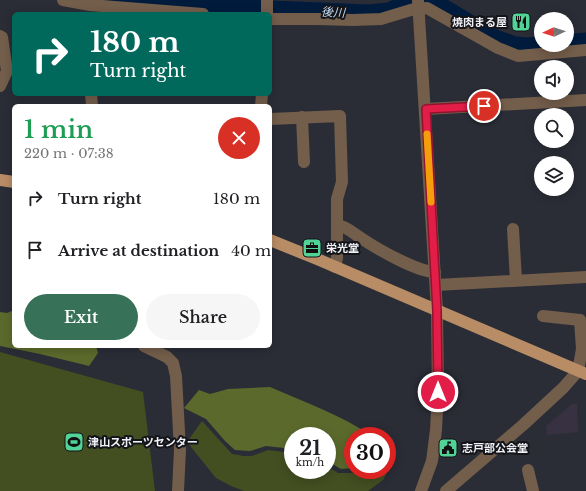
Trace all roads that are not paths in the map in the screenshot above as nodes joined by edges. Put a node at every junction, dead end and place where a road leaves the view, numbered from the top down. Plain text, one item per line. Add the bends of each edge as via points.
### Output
1 (63, 0) edge
2 (419, 4) edge
3 (90, 5) edge
4 (268, 10) edge
5 (178, 12) edge
6 (0, 36) edge
7 (586, 50) edge
8 (0, 86) edge
9 (586, 100) edge
10 (426, 109) junction
11 (302, 117) junction
12 (272, 119) edge
13 (304, 162) dead end
14 (0, 180) edge
15 (12, 182) edge
16 (337, 225) junction
17 (513, 229) dead end
18 (272, 241) edge
19 (335, 267) junction
20 (435, 272) junction
21 (586, 277) edge
22 (516, 280) junction
23 (436, 285) junction
24 (437, 311) junction
25 (543, 316) dead end
26 (149, 348) edge
27 (582, 372) edge
28 (528, 470) dead end
29 (178, 491) edge
30 (420, 491) edge
31 (446, 491) edge
32 (533, 491) edge

1 - 3 street
2 - 4 street via 381,19 353,20
2 - 7 street via 498,48 518,56
2 - 10 street
3 - 5 street
6 - 8 street via 7,72
9 - 10 street
10 - 20 street
11 - 12 street
11 - 13 street
11 - 16 street via 340,116 342,182 337,199
14 - 15 main road
16 - 19 street
16 - 20 street via 390,255 428,272
17 - 22 street
18 - 19 main road
19 - 24 main road
20 - 23 street
21 - 22 street
22 - 23 street
23 - 24 street
24 - 27 main road
24 - 30 street via 436,430 432,461
25 - 27 street via 580,320
26 - 29 street via 167,356 173,363 176,376 180,450
27 - 31 street
28 - 32 street

